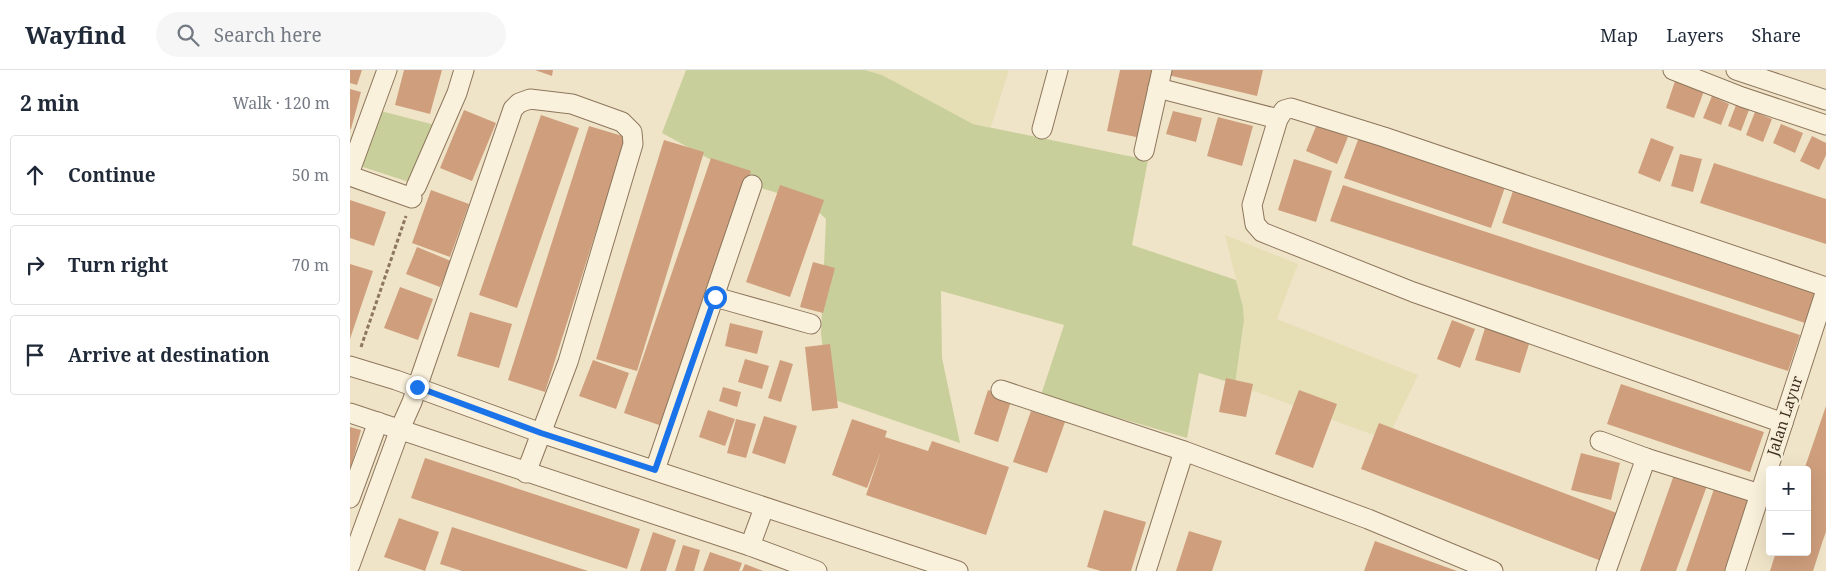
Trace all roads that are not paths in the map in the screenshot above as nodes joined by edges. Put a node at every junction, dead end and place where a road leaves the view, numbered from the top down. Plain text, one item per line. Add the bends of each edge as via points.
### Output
1 (387, 70) edge
2 (464, 70) edge
3 (1058, 70) edge
4 (1673, 70) edge
5 (1744, 73) edge
6 (1160, 79) edge
7 (1742, 97) junction
8 (1826, 100) edge
9 (1278, 119) junction
10 (1826, 125) edge
11 (1042, 129) dead end
12 (1144, 151) dead end
13 (350, 171) edge
14 (350, 176) edge
15 (752, 185) dead end
16 (1826, 288) edge
17 (715, 297) junction
18 (811, 324) dead end
19 (351, 370) edge
20 (417, 387) junction
21 (1001, 390) dead end
22 (350, 413) edge
23 (378, 422) junction
24 (1783, 422) junction
25 (400, 429) junction
26 (541, 433) junction
27 (1600, 441) dead end
28 (1184, 451) junction
29 (1646, 458) junction
30 (655, 470) junction
31 (526, 473) junction
32 (1760, 494) junction
33 (350, 498) edge
34 (764, 508) junction
35 (750, 546) junction
36 (350, 565) edge
37 (788, 566) edge
38 (953, 570) edge
39 (817, 571) edge
40 (1146, 571) edge
41 (1492, 571) edge
42 (1606, 571) edge
43 (1735, 571) edge

1 - 13 street
2 - 14 street via 458,93 414,193
3 - 11 street
4 - 7 street
5 - 7 street
5 - 8 street
6 - 9 street
6 - 12 street
7 - 10 street
9 - 16 street via 1284,110 1290,108
9 - 24 street via 1252,205 1254,224 1262,232 1413,292
15 - 17 street
16 - 24 street, Jalan Layur
17 - 18 street
17 - 30 street
19 - 20 street
20 - 25 street
20 - 26 street
20 - 26 street via 514,109 530,99 572,104 622,122 632,132 633,144 568,362
21 - 28 street
22 - 23 street
23 - 25 street
23 - 33 street
24 - 32 street, Jalan Layur
25 - 31 street
25 - 36 street
26 - 30 street
26 - 31 street
27 - 29 street
28 - 40 street
28 - 41 street via 1368,520
29 - 32 street
29 - 42 street
30 - 34 street
31 - 35 street
32 - 43 street, Jalan Layur
34 - 35 street
34 - 38 street
35 - 37 street
37 - 39 street

